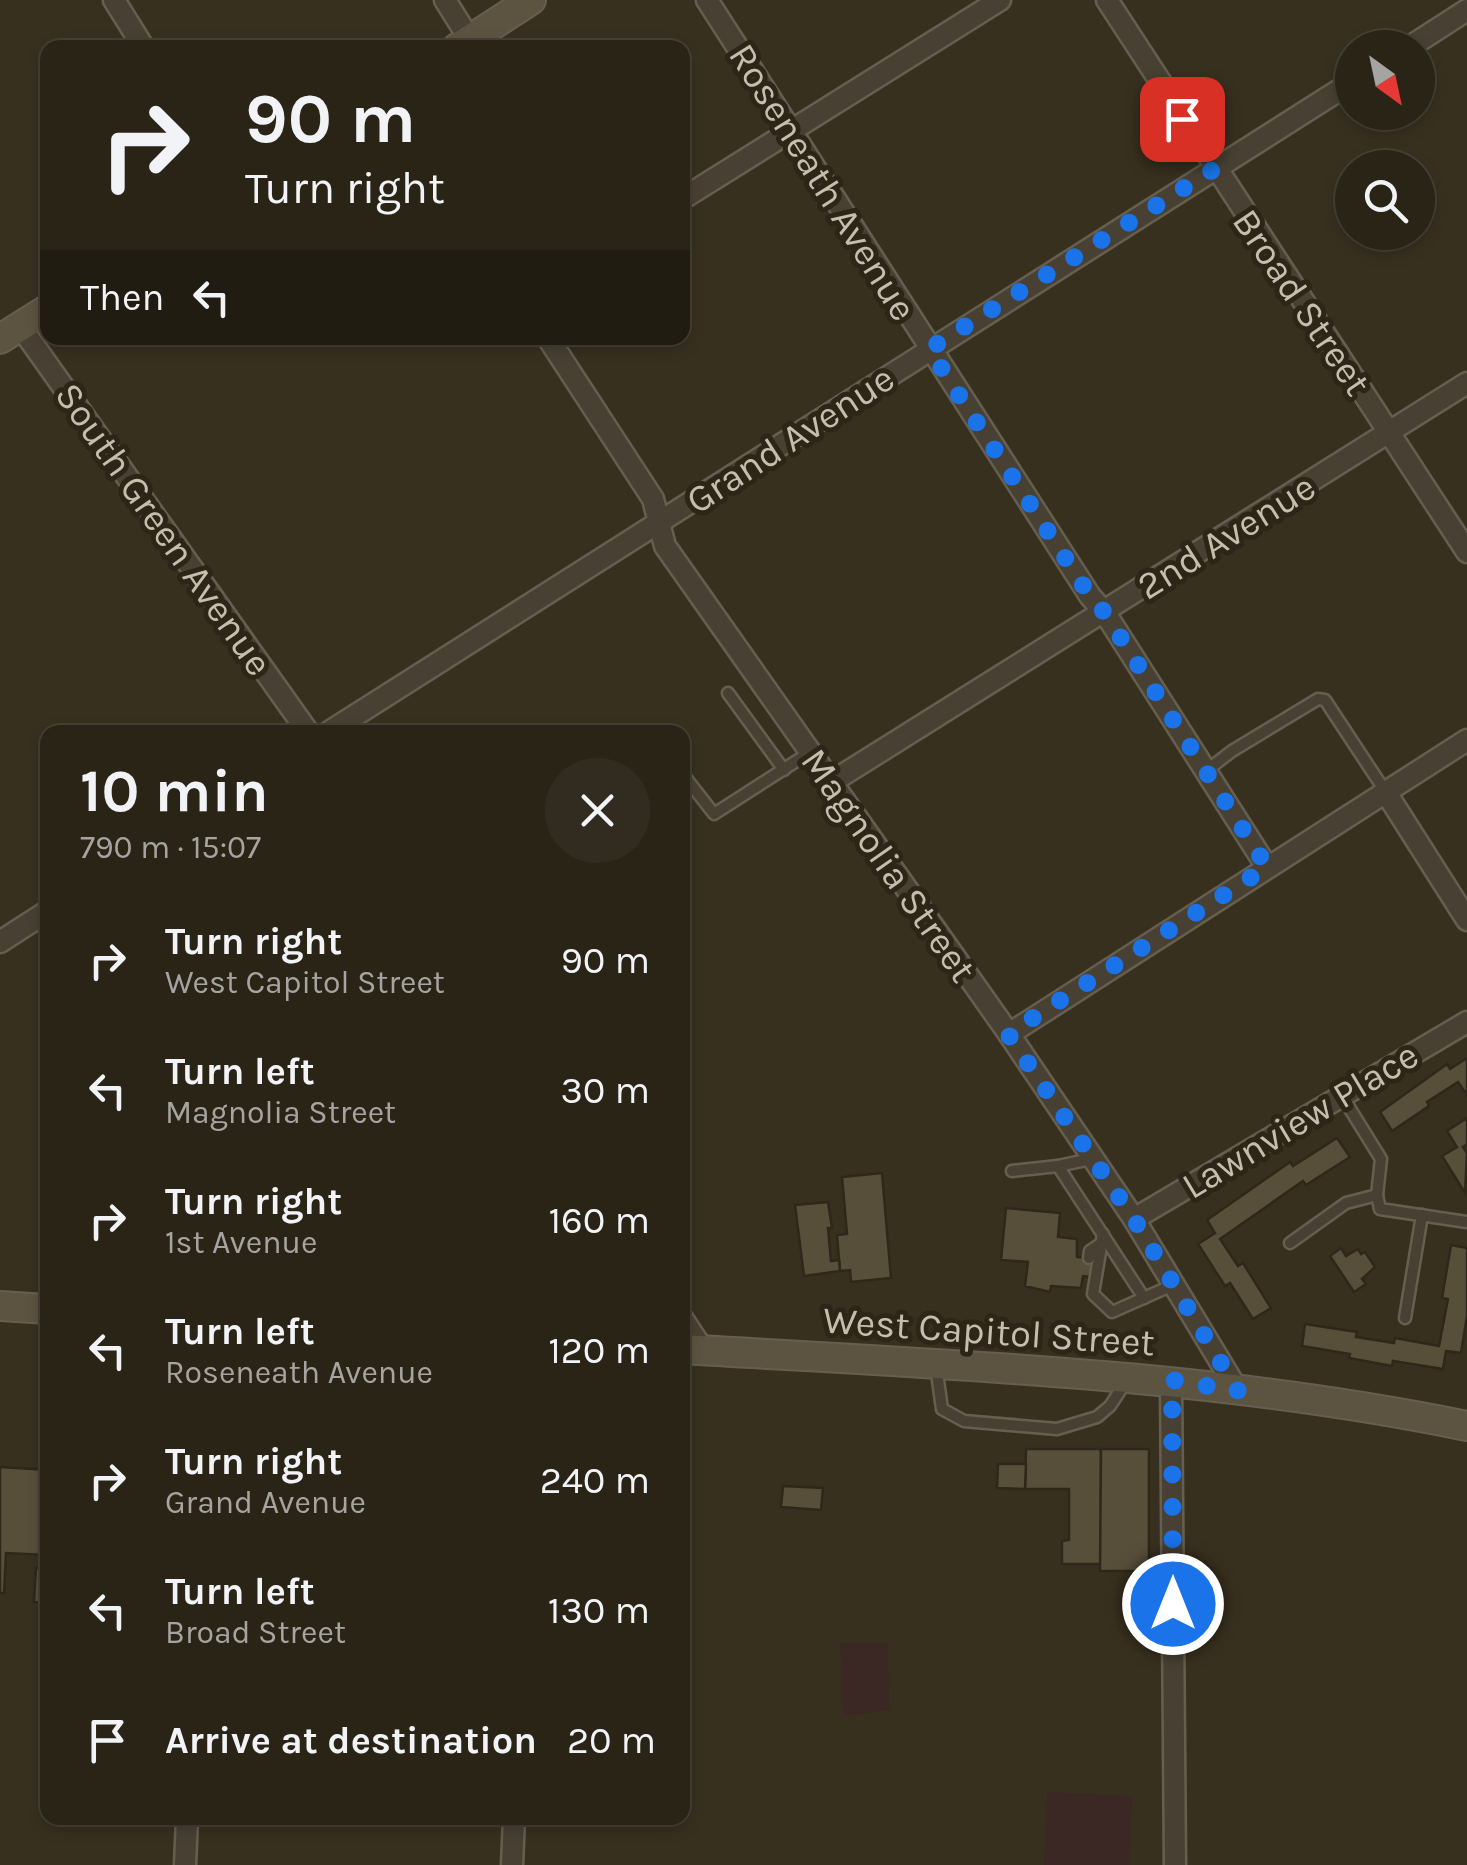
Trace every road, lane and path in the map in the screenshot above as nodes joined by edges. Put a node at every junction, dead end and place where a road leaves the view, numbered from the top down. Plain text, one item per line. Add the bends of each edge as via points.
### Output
1 (114, 0) edge
2 (445, 0) edge
3 (531, 0) edge
4 (707, 0) edge
5 (1000, 0) edge
6 (1107, 0) edge
7 (1467, 10) edge
8 (1435, 31) edge
9 (139, 40) edge
10 (461, 40) edge
11 (469, 40) edge
12 (1335, 93) edge
13 (790, 131) junction
14 (1214, 169) junction
15 (690, 193) edge
16 (40, 314) edge
17 (10, 333) edge
18 (553, 345) edge
19 (929, 349) junction
20 (1467, 383) edge
21 (1389, 433) junction
22 (658, 524) junction
23 (1467, 552) edge
24 (1105, 613) junction
25 (728, 693) dead end
26 (303, 725) edge
27 (340, 725) edge
28 (1467, 740) edge
29 (809, 753) junction
30 (784, 770) junction
31 (1206, 772) junction
32 (690, 783) edge
33 (830, 783) junction
34 (1385, 791) junction
35 (1267, 867) junction
36 (40, 916) edge
37 (1467, 920) edge
38 (0, 942) edge
39 (1467, 1022) edge
40 (1008, 1034) junction
41 (1342, 1096) junction
42 (1093, 1158) junction
43 (1058, 1166) junction
44 (1012, 1171) dead end
45 (1376, 1195) junction
46 (1422, 1215) junction
47 (1134, 1219) junction
48 (1467, 1222) edge
49 (1102, 1238) junction
50 (1290, 1243) dead end
51 (1089, 1258) dead end
52 (1088, 1277) dead end
53 (1174, 1285) junction
54 (1094, 1288) junction
55 (1144, 1298) junction
56 (0, 1306) edge
57 (40, 1309) edge
58 (1404, 1318) dead end
59 (693, 1350) edge
60 (936, 1365) junction
61 (1128, 1377) junction
62 (1172, 1380) junction
63 (1238, 1391) junction
64 (1467, 1426) edge
65 (187, 1825) edge
66 (514, 1825) edge
67 (185, 1865) edge
68 (512, 1865) edge
69 (1174, 1865) edge

1 - 9 street
2 - 10 street
3 - 11 main road
4 - 13 street, Roseneath Avenue
5 - 13 street
6 - 14 street, Broad Street
7 - 8 street
12 - 14 street, Grand Avenue
13 - 15 street
13 - 19 street, Roseneath Avenue
14 - 19 street, Grand Avenue
14 - 21 street, Broad Street
16 - 17 main road
17 - 26 street, South Green Avenue
18 - 22 street, Magnolia Street via 653,499
19 - 22 street, Grand Avenue
19 - 24 street, Roseneath Avenue
20 - 21 street, 2nd Avenue
21 - 23 street, Broad Street
21 - 24 street, 2nd Avenue
22 - 27 street, Grand Avenue
22 - 29 street, Magnolia Street via 665,546
24 - 31 street, Roseneath Avenue
24 - 33 street, 2nd Avenue
25 - 30 lane
28 - 34 street
29 - 30 lane
29 - 33 street, Magnolia Street
30 - 32 lane via 714,814
31 - 34 lane via 1318,699 1325,700
31 - 35 street, Roseneath Avenue
33 - 40 street, Magnolia Street
34 - 35 street
34 - 37 street
35 - 40 street
36 - 38 street
39 - 41 street, Lawnview Place
40 - 42 street, Magnolia Street
41 - 45 lane via 1381,1159
41 - 47 street, Lawnview Place
42 - 43 lane
42 - 47 street, Magnolia Street
43 - 44 lane
43 - 49 lane
45 - 46 lane via 1380,1208
45 - 50 lane via 1346,1203
46 - 48 lane
46 - 58 lane
47 - 53 street, Magnolia Street
49 - 51 lane
49 - 54 lane
49 - 55 lane
52 - 54 lane
53 - 55 lane
53 - 63 street, Magnolia Street
54 - 55 lane via 1112,1312
56 - 57 main road
59 - 60 main road, West Capitol Street
60 - 61 main road, West Capitol Street
60 - 61 lane via 942,1409 964,1421 1057,1430 1097,1416
61 - 62 main road, West Capitol Street
62 - 63 main road, West Capitol Street
62 - 69 street
63 - 64 main road, West Capitol Street via 1371,1406
65 - 67 street
66 - 68 street

